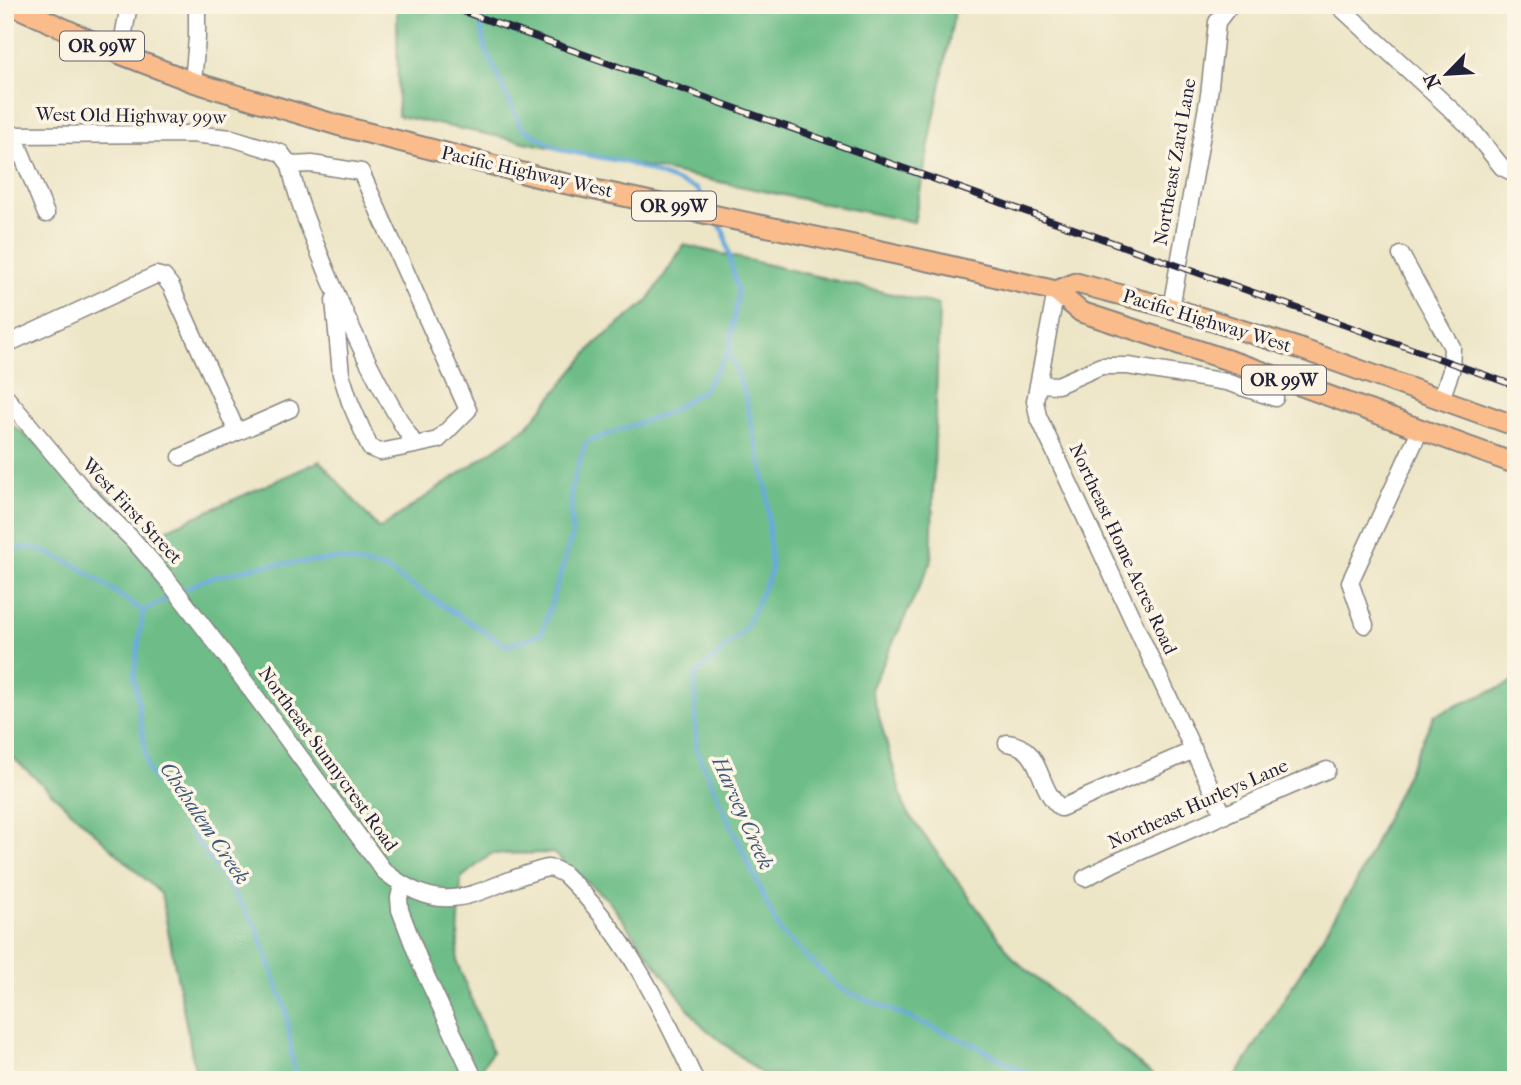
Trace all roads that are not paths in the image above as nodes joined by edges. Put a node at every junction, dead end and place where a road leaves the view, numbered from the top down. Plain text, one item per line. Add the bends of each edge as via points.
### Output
1 (12, 5) edge
2 (129, 5) edge
3 (197, 5) edge
4 (1230, 5) edge
5 (1338, 5) edge
6 (120, 54) junction
7 (193, 82) junction
8 (9, 135) edge
9 (290, 165) junction
10 (1516, 174) edge
11 (46, 214) dead end
12 (1401, 255) dead end
13 (334, 287) junction
14 (1056, 291) junction
15 (1171, 308) junction
16 (5, 345) edge
17 (1038, 384) junction
18 (5, 396) edge
19 (1275, 398) dead end
20 (1441, 399) junction
21 (290, 409) dead end
22 (1516, 426) edge
23 (1420, 430) junction
24 (237, 432) junction
25 (415, 445) junction
26 (181, 457) dead end
27 (1516, 464) edge
28 (1365, 625) dead end
29 (226, 656) joint
30 (1007, 743) dead end
31 (1194, 750) junction
32 (1327, 770) dead end
33 (1224, 816) junction
34 (1085, 878) dead end
35 (402, 885) junction
36 (475, 1080) edge
37 (695, 1080) edge

1 - 6 main road, Pacific Highway West / OR 99W
2 - 6 street
3 - 7 street
4 - 15 street, Northeast Zard Lane via 1217,22 1209,95
5 - 10 street via 1469,126 1502,167
6 - 7 main road, Pacific Highway West / OR 99W
7 - 14 main road, Pacific Highway West / OR 99W via 558,182
8 - 9 street, West Old Highway 99w via 232,138 281,153
8 - 11 street
9 - 13 street
9 - 25 street via 361,172 463,397 468,410 438,439
12 - 20 street via 1452,348 1451,371
13 - 25 street via 386,399
13 - 25 street via 341,374 370,448 380,452
14 - 15 main road, Pacific Highway West / OR 99W via 1076,283
14 - 17 street, Northeast Home Acres Road
14 - 23 main road, Pacific Highway West / OR 99W via 1081,312
15 - 20 main road, Pacific Highway West / OR 99W
16 - 24 street via 156,275 164,277
17 - 19 street via 1058,385 1101,366 1128,366 1226,382
17 - 31 street, Northeast Home Acres Road via 1038,416
18 - 29 street, West First Street via 87,494 134,541
20 - 22 main road, Pacific Highway West / OR 99W
21 - 24 street
23 - 27 main road, Pacific Highway West / OR 99W
23 - 28 street via 1350,582
24 - 26 street
29 - 35 street, Northeast Sunnycrest Road via 368,851
30 - 31 street via 1021,745 1030,753 1052,800 1061,808
31 - 33 street, Northeast Home Acres Road
32 - 33 street, Northeast Hurleys Lane
33 - 34 street, Northeast Hurleys Lane
35 - 36 street via 400,910
35 - 37 street, Northeast Sunnycrest Road via 446,898 468,896 547,869 564,874 613,929 646,982

